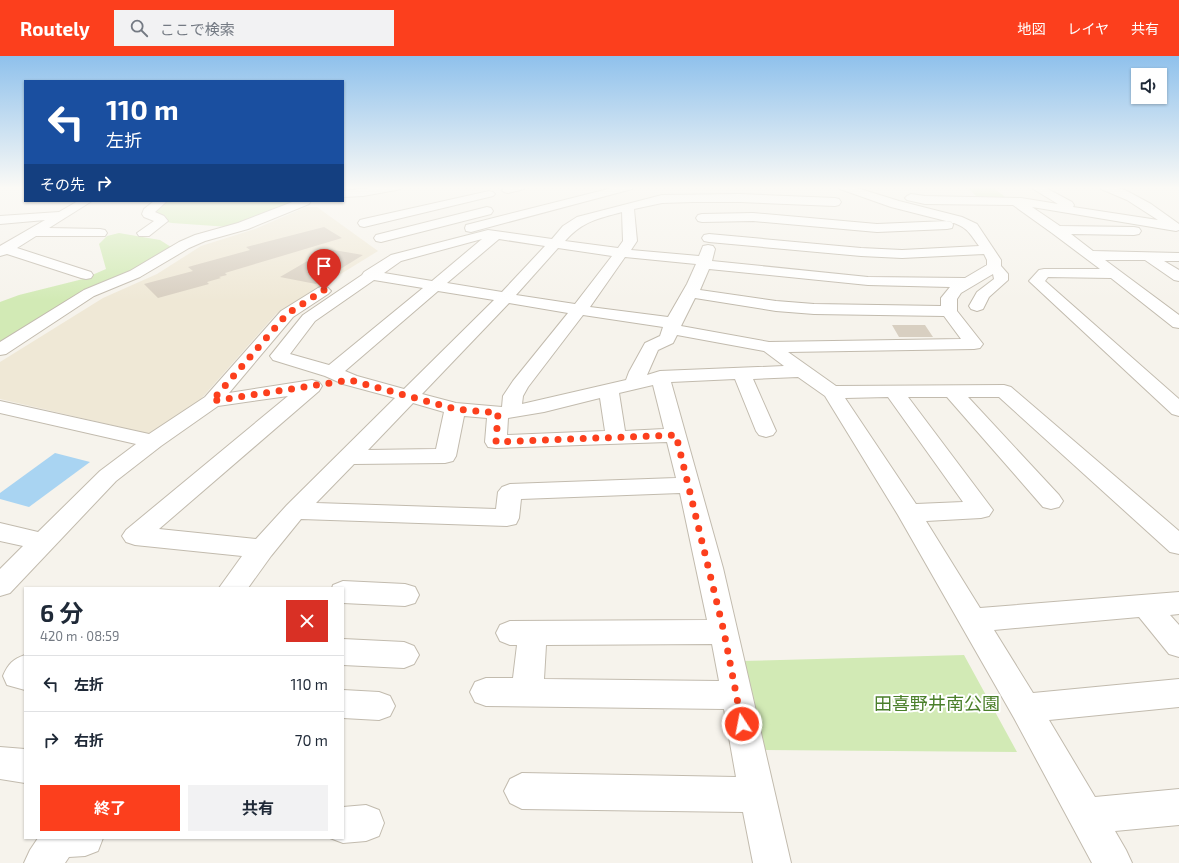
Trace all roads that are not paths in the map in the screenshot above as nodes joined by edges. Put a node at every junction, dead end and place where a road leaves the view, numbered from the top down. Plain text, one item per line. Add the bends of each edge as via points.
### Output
1 (47, 225) edge
2 (157, 225) edge
3 (246, 225) edge
4 (432, 225) edge
5 (458, 225) edge
6 (482, 225) edge
7 (574, 225) edge
8 (629, 225) edge
9 (704, 225) edge
10 (828, 225) edge
11 (953, 225) edge
12 (969, 225) edge
13 (1049, 225) edge
14 (1153, 225) edge
15 (851, 227) junction
16 (466, 229) junction
17 (1178, 229) edge
18 (1057, 230) junction
19 (37, 232) junction
20 (100, 233) dead end
21 (144, 233) dead end
22 (7, 234) dead end
23 (496, 235) junction
24 (381, 238) dead end
25 (709, 238) junction
26 (554, 243) junction
27 (988, 250) junction
28 (3, 251) edge
29 (622, 252) junction
30 (861, 252) junction
31 (1088, 255) junction
32 (1149, 256) junction
33 (1179, 257) edge
34 (704, 262) junction
35 (994, 267) junction
36 (364, 271) junction
37 (1115, 274) junction
38 (86, 275) dead end
39 (1179, 277) edge
40 (868, 281) junction
41 (969, 283) junction
42 (333, 284) dead end
43 (434, 286) junction
44 (692, 293) junction
45 (506, 298) junction
46 (977, 306) dead end
47 (580, 310) junction
48 (949, 311) junction
49 (879, 321) junction
50 (1179, 323) edge
51 (672, 326) junction
52 (890, 344) junction
53 (769, 346) junction
54 (0, 350) edge
55 (802, 371) junction
56 (332, 372) junction
57 (742, 374) junction
58 (350, 380) junction
59 (648, 380) junction
60 (312, 386) junction
61 (609, 390) junction
62 (832, 392) junction
63 (895, 392) junction
64 (953, 392) junction
65 (408, 395) junction
66 (212, 401) junction
67 (0, 407) edge
68 (455, 409) junction
69 (1179, 410) edge
70 (504, 412) junction
71 (766, 431) dead end
72 (676, 435) junction
73 (616, 437) junction
74 (153, 441) junction
75 (347, 458) junction
76 (689, 485) junction
77 (1051, 502) dead end
78 (295, 511) junction
79 (909, 513) junction
80 (0, 532) edge
81 (42, 542) junction
82 (1179, 545) edge
83 (262, 548) junction
84 (0, 586) edge
85 (242, 587) edge
86 (344, 592) edge
87 (405, 595) dead end
88 (1179, 603) edge
89 (1146, 606) junction
90 (973, 620) junction
91 (724, 632) junction
92 (1179, 645) edge
93 (344, 652) edge
94 (404, 655) dead end
95 (24, 669) edge
96 (24, 677) edge
97 (486, 692) dead end
98 (527, 692) junction
99 (1179, 693) edge
100 (736, 695) junction
101 (344, 704) edge
102 (379, 706) dead end
103 (1025, 708) junction
104 (0, 763) edge
105 (24, 766) edge
106 (522, 791) dead end
107 (756, 795) junction
108 (1179, 807) edge
109 (1086, 816) junction
110 (772, 863) edge
111 (1113, 863) edge

1 - 19 street
2 - 21 street
3 - 54 street via 200,238 141,271 89,293
4 - 24 street
5 - 16 street
6 - 16 street
7 - 26 street
8 - 29 street via 630,241
9 - 25 street
10 - 15 street
11 - 15 street
12 - 27 street
13 - 18 street
14 - 17 street
15 - 30 street
16 - 36 street via 390,250 372,258
17 - 18 street
18 - 31 street
19 - 20 street
19 - 22 street
19 - 28 street
23 - 26 street
23 - 36 street via 488,234 396,258
23 - 43 street
25 - 30 street
25 - 34 street
26 - 29 street
26 - 45 street
27 - 30 street via 902,254
27 - 35 street via 994,260
28 - 38 street
29 - 34 street
29 - 47 street
30 - 40 street
31 - 32 street
31 - 37 street
32 - 33 street
32 - 39 street
34 - 40 street
34 - 44 street
35 - 41 street
35 - 46 street via 1001,274 1001,280 982,295
36 - 43 street
36 - 56 street via 309,318 279,356
37 - 50 street
37 - 69 street via 1044,273 1036,281
40 - 41 street
40 - 49 street
41 - 48 street via 956,290 949,298
42 - 66 street via 287,314
43 - 45 street
43 - 56 street
44 - 49 street via 814,309
44 - 51 street
45 - 47 street
45 - 65 street
47 - 51 street
47 - 70 street via 520,385
48 - 49 street
48 - 52 street via 974,344
49 - 52 street
51 - 53 street
51 - 59 street via 666,339 651,347 638,372
52 - 53 street
53 - 55 street
55 - 57 street
55 - 62 street
56 - 58 street
57 - 59 street
57 - 71 street
58 - 60 street
58 - 65 street
59 - 61 street
59 - 72 street
60 - 66 street
60 - 83 street via 135,536
61 - 70 street
61 - 73 street
62 - 63 street
62 - 79 street
63 - 64 street
63 - 79 street via 980,510
64 - 77 street
64 - 82 street via 1004,391
65 - 68 street
65 - 75 street
66 - 74 street
67 - 74 street
68 - 70 street
68 - 75 street via 445,456
70 - 73 street via 496,442
72 - 73 street
72 - 76 street
74 - 81 street via 108,476
75 - 78 street
76 - 78 street via 510,492 507,518
76 - 91 street
78 - 83 street
79 - 90 street
80 - 81 street
81 - 84 street
83 - 85 street
86 - 87 street
88 - 89 street
89 - 90 street
89 - 92 street
90 - 103 street
91 - 98 street via 522,633
91 - 100 street
93 - 94 street
95 - 96 street via 18,676
97 - 98 street
98 - 100 street
99 - 103 street
100 - 107 street
101 - 102 street
103 - 109 street
104 - 105 street
106 - 107 street
107 - 110 street
108 - 109 street
109 - 111 street

